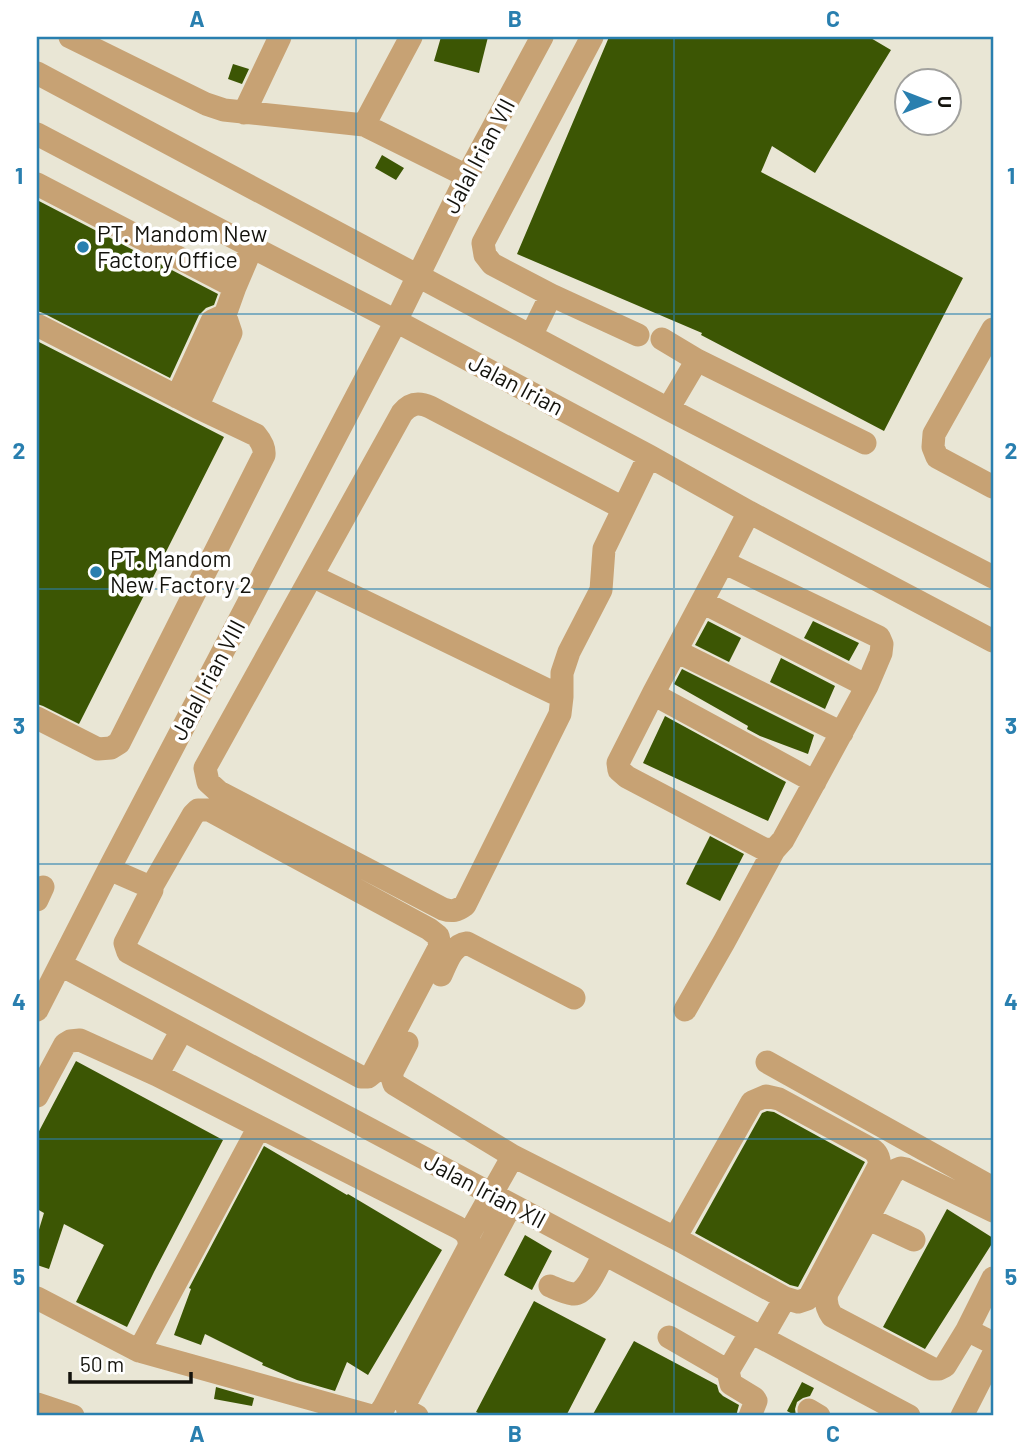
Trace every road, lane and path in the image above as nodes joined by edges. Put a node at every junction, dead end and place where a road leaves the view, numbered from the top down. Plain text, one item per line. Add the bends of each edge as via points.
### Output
1 (71, 37) edge
2 (280, 37) edge
3 (411, 37) edge
4 (542, 37) edge
5 (592, 37) edge
6 (37, 73) edge
7 (244, 113) junction
8 (364, 125) junction
9 (37, 134) edge
10 (467, 176) junction
11 (37, 184) edge
12 (252, 247) junction
13 (417, 276) junction
14 (234, 287) junction
15 (551, 295) junction
16 (396, 321) junction
17 (37, 325) edge
18 (993, 330) edge
19 (638, 335) dead end
20 (531, 336) junction
21 (662, 339) dead end
22 (697, 360) junction
23 (187, 402) junction
24 (668, 409) junction
25 (865, 443) dead end
26 (649, 456) junction
27 (993, 487) edge
28 (623, 508) junction
29 (749, 512) junction
30 (723, 562) junction
31 (312, 576) junction
32 (993, 577) edge
33 (702, 602) junction
34 (993, 641) edge
35 (676, 651) junction
36 (867, 686) junction
37 (653, 694) junction
38 (562, 698) junction
39 (37, 718) edge
40 (842, 733) junction
41 (815, 782) junction
42 (774, 850) junction
43 (109, 869) junction
44 (151, 888) junction
45 (61, 965) junction
46 (574, 998) dead end
47 (37, 1010) edge
48 (685, 1010) dead end
49 (182, 1030) junction
50 (767, 1062) dead end
51 (157, 1075) junction
52 (37, 1096) edge
53 (259, 1127) junction
54 (513, 1156) junction
55 (993, 1188) edge
56 (501, 1199) junction
57 (993, 1211) edge
58 (869, 1219) junction
59 (468, 1236) junction
60 (674, 1238) junction
61 (914, 1240) dead end
62 (604, 1254) junction
63 (993, 1278) edge
64 (550, 1286) dead end
65 (37, 1298) edge
66 (785, 1298) junction
67 (967, 1330) junction
68 (757, 1335) junction
69 (670, 1337) dead end
70 (993, 1343) edge
71 (139, 1351) junction
72 (993, 1355) edge
73 (728, 1371) junction
74 (37, 1404) edge
75 (883, 1410) edge
76 (73, 1416) edge
77 (417, 1416) edge
78 (750, 1416) edge
79 (909, 1416) edge
80 (962, 1416) edge

1 - 7 street via 206,104
2 - 7 street
3 - 8 street
4 - 10 street, Jalal Irian VII
5 - 15 street via 483,243 492,264
6 - 13 street
7 - 8 street
8 - 10 street
9 - 12 street, Jalan Irian
10 - 13 street, Jalal Irian VII
11 - 14 street
12 - 14 street
12 - 16 street, Jalan Irian
13 - 16 street, Jalal Irian VIII
13 - 20 street
14 - 23 street via 225,315 212,321
15 - 19 street
15 - 20 street
16 - 26 street, Jalan Irian
16 - 43 street, Jalal Irian VIII
17 - 23 street
18 - 27 street via 934,434 933,447 937,457
20 - 24 street
21 - 22 street
22 - 24 street
22 - 25 street
23 - 39 street via 256,435 264,455 122,739 115,747 98,749
24 - 32 street
26 - 28 street
26 - 29 street, Jalan Irian
28 - 31 street via 430,407 415,404 402,412
28 - 38 street via 604,549 601,590 562,673
29 - 30 street
29 - 34 street, Jalan Irian
30 - 33 street
30 - 36 street via 879,636 881,653
31 - 38 street
31 - 38 street via 205,768 208,782 219,792 443,909 458,910 464,905 559,714
33 - 35 street
33 - 36 street
35 - 37 street
35 - 40 street
36 - 40 street
37 - 41 street
37 - 42 street via 618,763 619,770 764,849
40 - 41 street
41 - 42 street
42 - 48 street
43 - 44 street
43 - 45 street, Jalal Irian VIII
44 - 44 street via 125,943 128,952 361,1077 373,1073 440,946 438,936 429,929 209,810 192,815
45 - 47 street, Jalal Irian VIII
45 - 49 street, Jalan Irian XII
46 - 54 street via 471,944 460,944 393,1069 392,1079 398,1087
49 - 51 street
49 - 56 street, Jalan Irian XII
50 - 55 street
51 - 52 street via 73,1040 62,1048
51 - 53 street
53 - 59 street
53 - 71 street
54 - 56 street
54 - 60 street
56 - 59 street
56 - 62 street, Jalan Irian XII
56 - 77 street via 406,1402 408,1411
57 - 58 street via 901,1168 892,1174
58 - 61 street
58 - 67 street via 827,1293 832,1316 936,1369 945,1366
59 - 71 street via 469,1247 376,1415
60 - 66 street
60 - 66 street via 752,1102 766,1096 791,1105 873,1150 879,1164 810,1296 798,1302
62 - 64 street via 581,1293
62 - 68 street, Jalan Irian XII
63 - 67 street
65 - 71 street
66 - 68 street
67 - 70 street
68 - 73 street
68 - 75 street, Jalan Irian XII
69 - 73 street
72 - 80 street
73 - 78 street via 731,1384 757,1401
74 - 76 street
75 - 79 street, Jalan Irian XII

